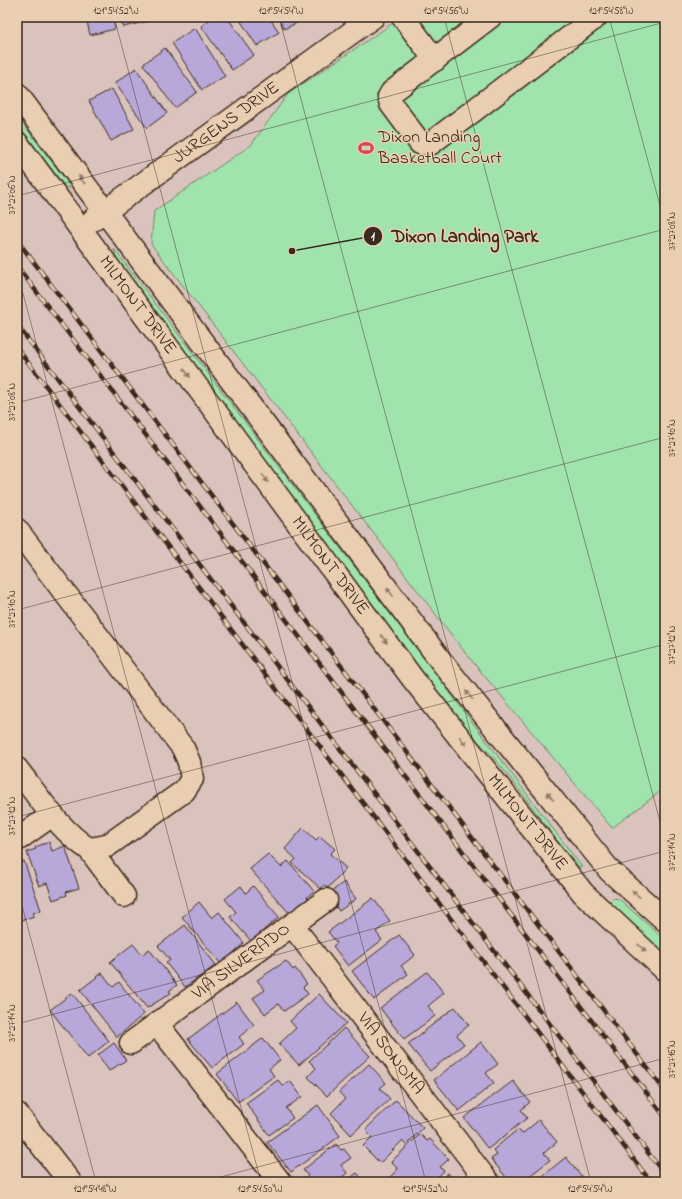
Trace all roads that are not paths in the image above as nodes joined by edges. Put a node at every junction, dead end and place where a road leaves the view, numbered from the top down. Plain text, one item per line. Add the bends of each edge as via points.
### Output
1 (373, 17) edge
2 (403, 17) edge
3 (490, 17) edge
4 (596, 17) edge
5 (434, 60) junction
6 (17, 94) edge
7 (17, 143) edge
8 (106, 212) junction
9 (81, 229) junction
10 (17, 530) edge
11 (17, 769) edge
12 (52, 815) junction
13 (17, 840) edge
14 (89, 849) junction
15 (124, 896) dead end
16 (326, 900) dead end
17 (665, 920) edge
18 (292, 925) junction
19 (665, 970) edge
20 (157, 1024) junction
21 (131, 1044) dead end
22 (17, 1114) edge
23 (70, 1182) edge
24 (280, 1182) edge
25 (488, 1182) edge

1 - 8 street, JURGENS DRIVE
2 - 5 street
3 - 5 street
4 - 5 street via 430,144 425,145 420,143 389,98 392,92
8 -> 6 street, MILMONT DRIVE
7 - 9 street, MILMONT DRIVE
8 - 9 street, JURGENS DRIVE
17 -> 8 street, MILMONT DRIVE via 610,871 441,661
9 -> 19 street, MILMONT DRIVE via 413,678 583,892
10 - 14 street via 183,748 189,762 192,779 184,791 107,846
11 - 12 street
12 - 13 street
12 - 14 street via 76,840
14 - 15 street
16 - 18 street, VIA SILVERADO
18 - 20 street, VIA SILVERADO
18 - 25 street, VIA SONOMA
20 - 21 street, VIA SILVERADO
20 - 24 street
22 - 23 street

